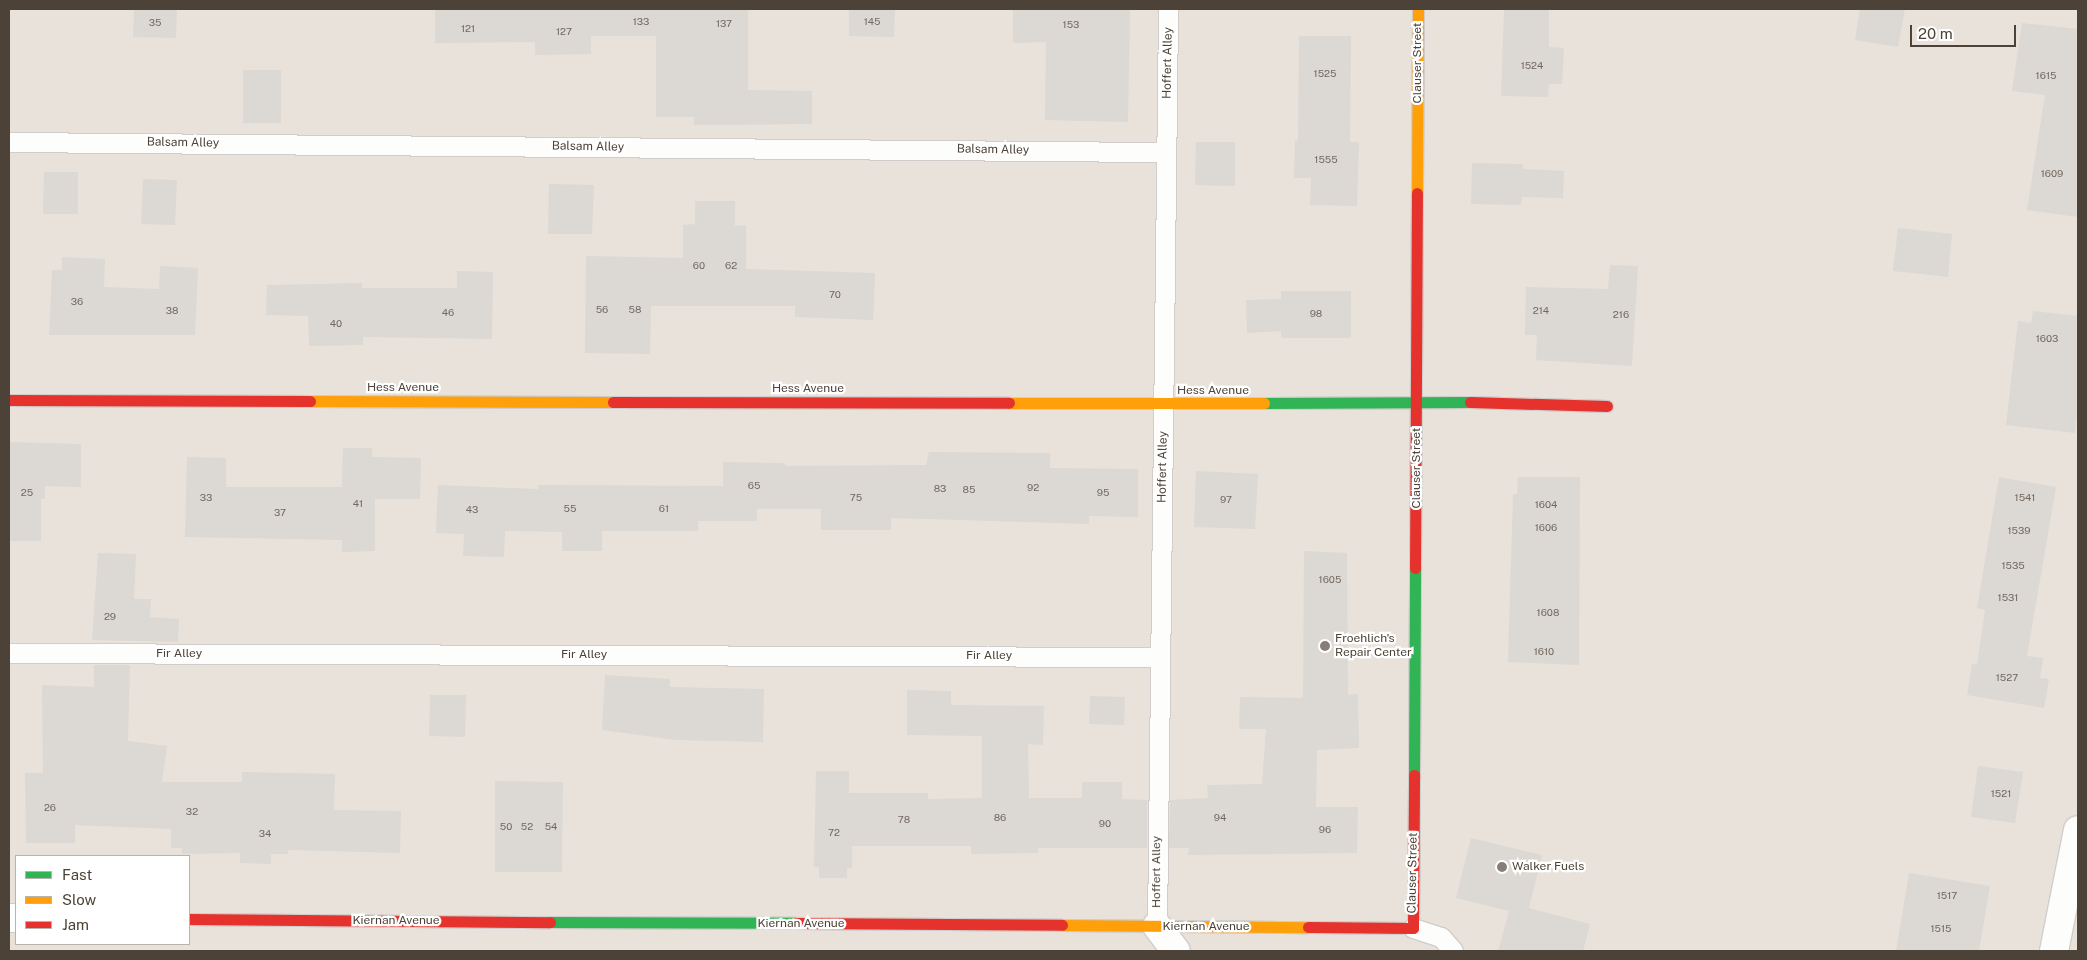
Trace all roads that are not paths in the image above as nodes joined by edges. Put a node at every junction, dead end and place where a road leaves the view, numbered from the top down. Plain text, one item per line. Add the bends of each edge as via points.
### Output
1 (1168, 9) edge
2 (1418, 9) edge
3 (9, 142) edge
4 (1166, 152) junction
5 (9, 400) edge
6 (1165, 404) junction
7 (1418, 405) junction
8 (1607, 406) dead end
9 (9, 653) edge
10 (1159, 657) junction
11 (2078, 830) edge
12 (190, 919) edge
13 (1157, 926) junction
14 (1413, 928) junction
15 (1176, 951) edge
16 (1453, 951) edge
17 (2054, 951) edge

1 - 4 lane, Hoffert Alley
2 - 7 street, Clauser Street
3 - 4 lane, Balsam Alley
4 - 6 lane, Hoffert Alley
5 - 6 street, Hess Avenue
6 - 7 street, Hess Avenue
6 - 10 lane, Hoffert Alley
7 - 8 street, Hess Avenue via 1471,402
7 - 14 street, Clauser Street
9 - 10 lane, Fir Alley
10 - 13 lane, Hoffert Alley
11 - 17 street
12 - 13 street, Kiernan Avenue
13 - 14 street, Kiernan Avenue
13 - 15 street
14 - 16 lane via 1441,937

